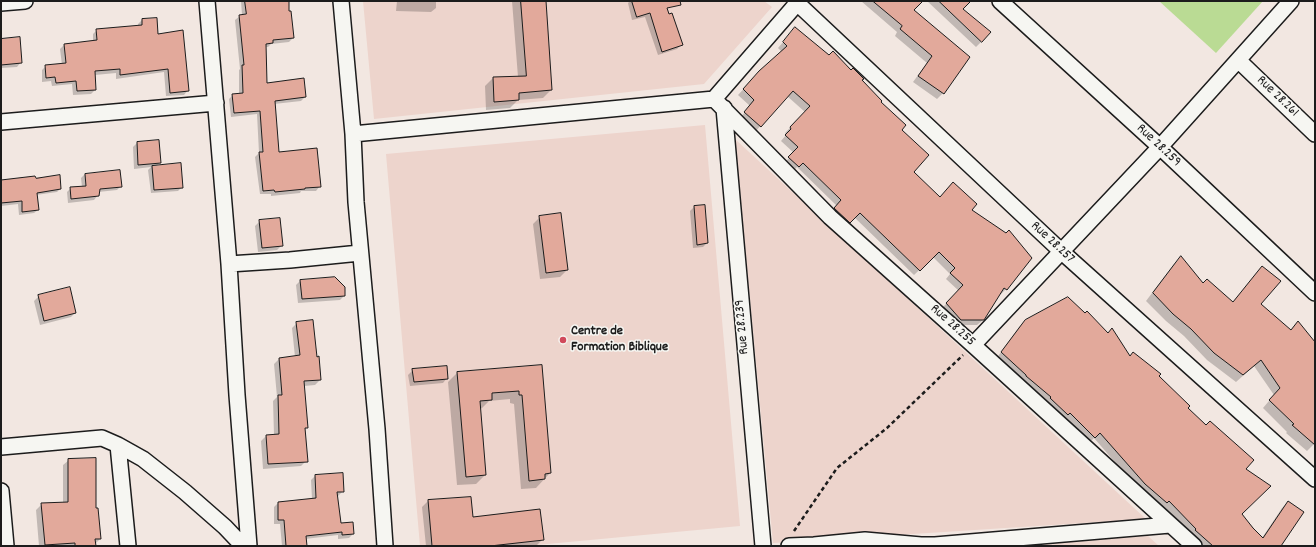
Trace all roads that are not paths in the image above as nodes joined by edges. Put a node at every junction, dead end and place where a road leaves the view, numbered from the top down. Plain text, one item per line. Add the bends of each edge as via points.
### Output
1 (25, 1) edge
2 (207, 1) edge
3 (341, 1) edge
4 (1000, 1) edge
5 (1291, 1) edge
6 (797, 2) edge
7 (1, 3) edge
8 (1238, 60) junction
9 (216, 103) junction
10 (719, 104) junction
11 (1, 122) edge
12 (352, 134) junction
13 (1315, 134) edge
14 (1160, 147) junction
15 (1062, 252) junction
16 (360, 253) junction
17 (229, 264) junction
18 (1315, 293) edge
19 (973, 345) junction
20 (118, 445) junction
21 (1, 447) edge
22 (1315, 479) edge
23 (1, 491) edge
24 (1170, 525) junction
25 (791, 540) edge
26 (6, 546) edge
27 (128, 546) edge
28 (243, 546) edge
29 (249, 546) edge
30 (385, 546) edge
31 (762, 546) edge
32 (1194, 546) edge

1 - 7 street
2 - 9 street
3 - 12 street
4 - 14 street, Rue 28.259
5 - 8 street
6 - 10 street
6 - 15 street, Rue 28.257
8 - 13 street, Rue 28.261
8 - 14 street
9 - 11 street
9 - 17 street
10 - 12 street
10 - 19 street, Rue 28.255 via 830,217
10 - 31 street, Rue 28.239
12 - 16 street
14 - 15 street
14 - 18 street, Rue 28.259
15 - 19 street
15 - 22 street, Rue 28.257
16 - 17 street
16 - 30 street
17 - 29 street
19 - 24 street, Rue 28.255
20 - 21 street via 102,438
20 - 27 street
20 - 28 street via 143,459 185,492
23 - 26 street
24 - 25 street via 935,545 865,540 814,545
24 - 32 street, Rue 28.255

